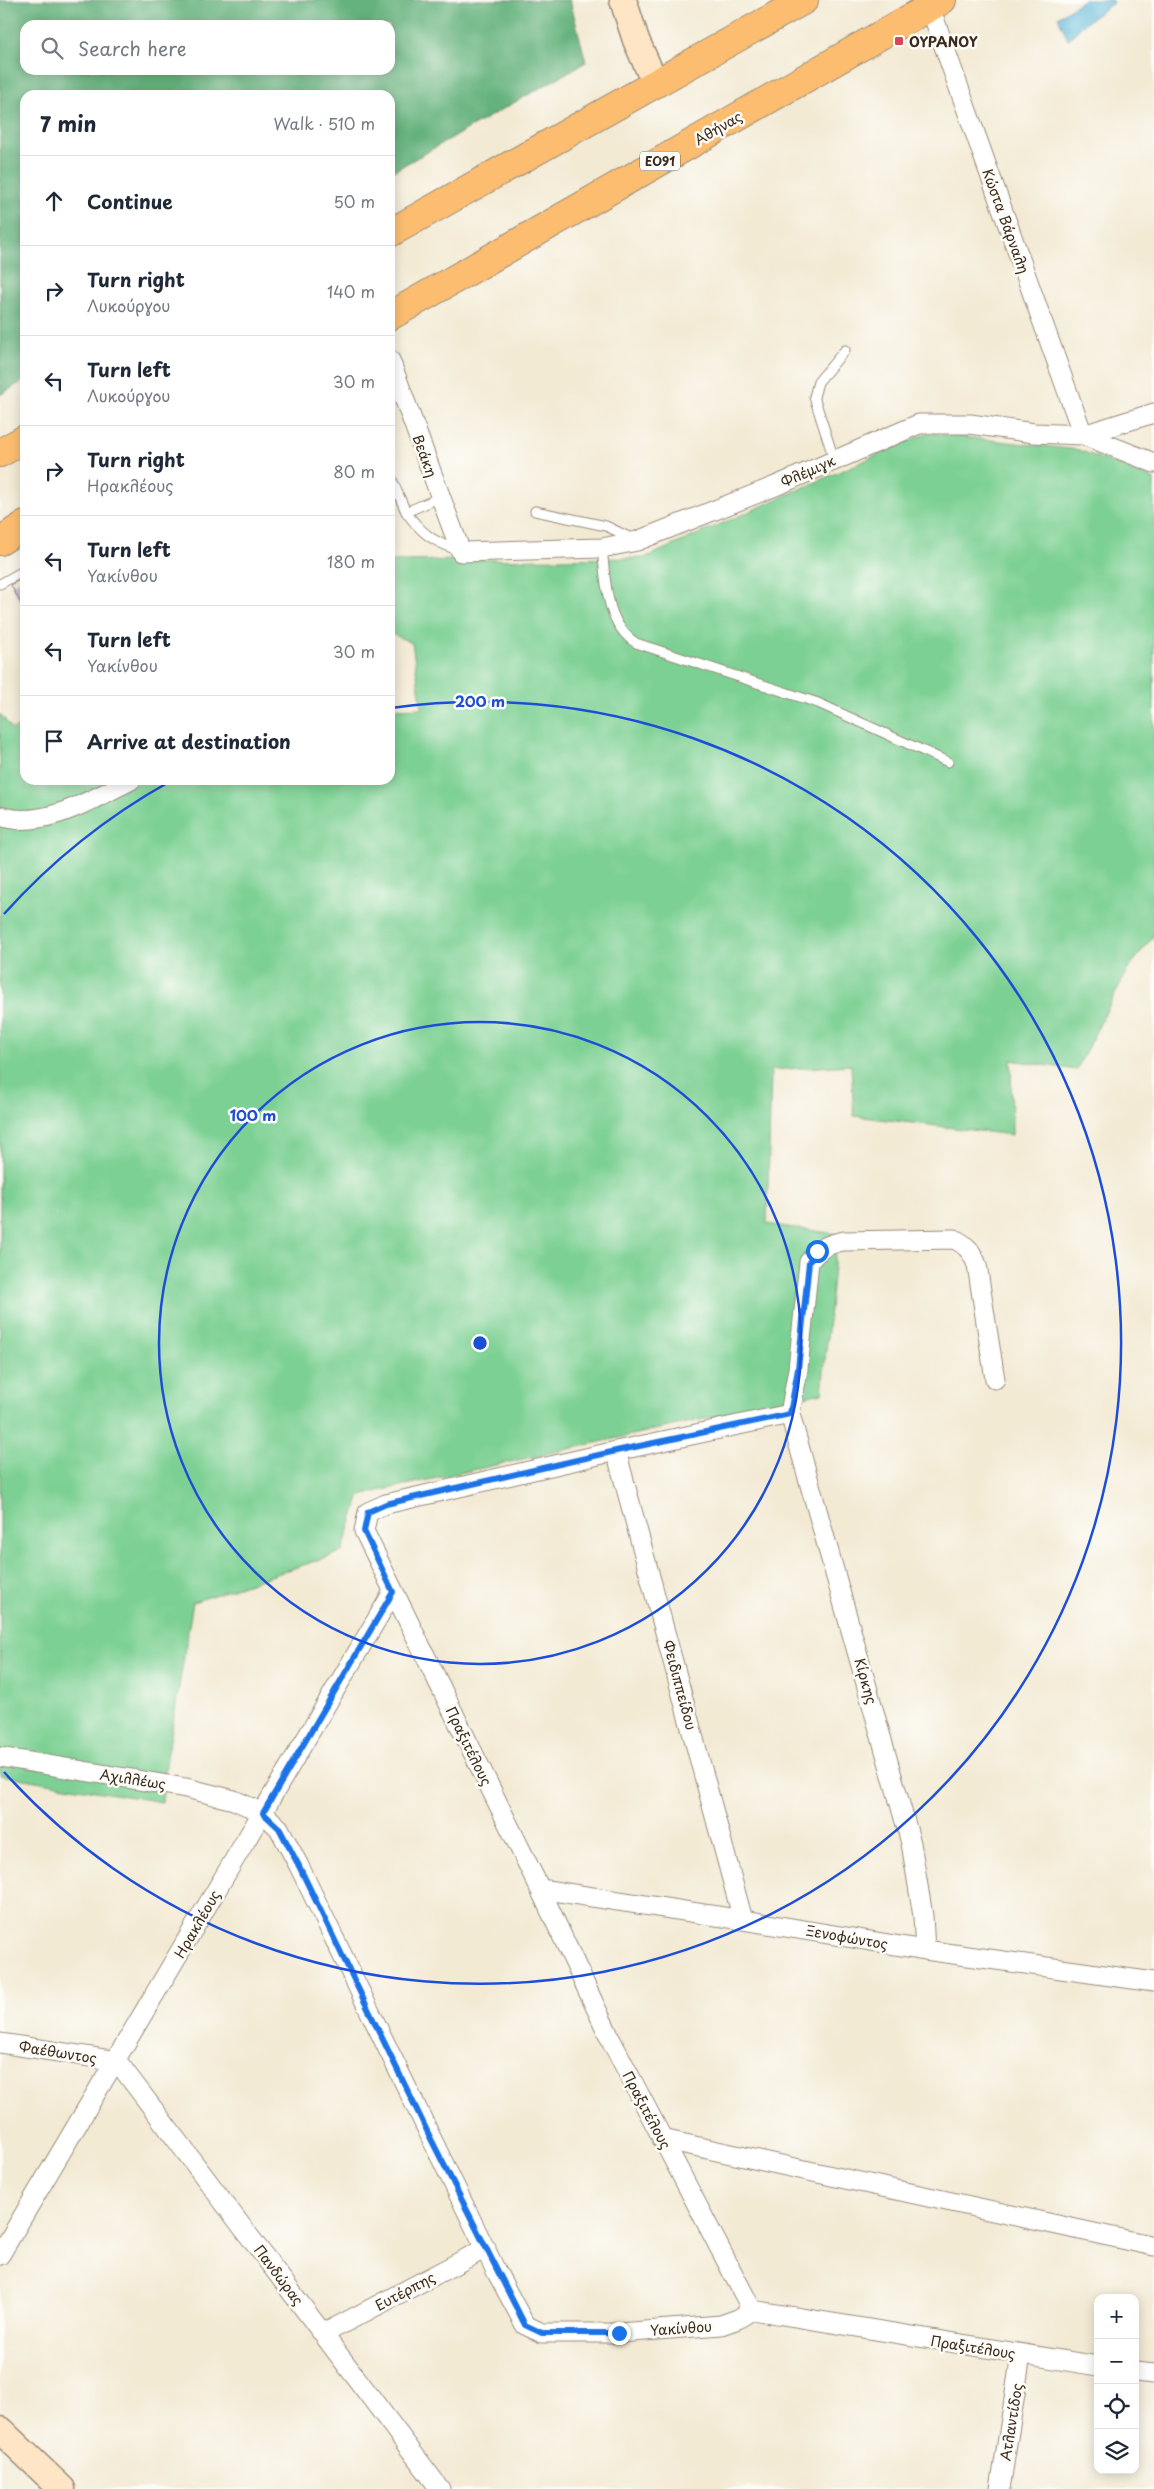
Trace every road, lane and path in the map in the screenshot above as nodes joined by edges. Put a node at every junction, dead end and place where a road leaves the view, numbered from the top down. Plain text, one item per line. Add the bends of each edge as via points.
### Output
1 (623, 0) edge
2 (804, 0) edge
3 (936, 3) edge
4 (654, 83) junction
5 (395, 230) edge
6 (395, 313) edge
7 (845, 350) dead end
8 (395, 373) edge
9 (1154, 413) edge
10 (1083, 435) junction
11 (20, 442) edge
12 (0, 453) edge
13 (834, 459) junction
14 (1154, 463) edge
15 (395, 487) edge
16 (441, 497) junction
17 (535, 511) dead end
18 (406, 512) junction
19 (20, 528) edge
20 (0, 541) edge
21 (637, 541) junction
22 (602, 548) junction
23 (461, 552) junction
24 (20, 573) edge
25 (0, 584) edge
26 (948, 762) dead end
27 (121, 785) edge
28 (0, 816) edge
29 (996, 1379) dead end
30 (790, 1414) junction
31 (616, 1451) junction
32 (393, 1592) junction
33 (0, 1757) edge
34 (263, 1813) junction
35 (540, 1889) junction
36 (743, 1920) junction
37 (925, 1950) junction
38 (1154, 1982) edge
39 (0, 2043) edge
40 (117, 2062) junction
41 (662, 2139) junction
42 (1154, 2246) edge
43 (486, 2248) junction
44 (0, 2255) edge
45 (752, 2310) junction
46 (323, 2334) junction
47 (1021, 2355) junction
48 (1094, 2365) edge
49 (1139, 2372) edge
50 (1154, 2374) edge
51 (0, 2430) edge
52 (62, 2489) edge
53 (440, 2489) edge
54 (1000, 2489) edge

1 - 4 street
2 - 4 highway
3 - 6 highway, Αθήνας / ΕΟ91
3 - 10 street, Κώστα Βάρναλη
4 - 5 highway
7 - 13 lane via 818,382 814,396
8 - 16 street, Βεάκη
9 - 10 street
10 - 13 street, Φλέμιγκ via 1034,433 970,424 919,424
10 - 14 street, Φλέμιγκ
11 - 12 highway
13 - 21 street, Φλέμιγκ
15 - 18 lane
16 - 18 lane
16 - 23 street, Βεάκη
17 - 21 lane via 606,526
18 - 23 lane via 431,540
19 - 20 highway
21 - 22 street, Φλέμιγκ
22 - 23 street, Φλέμιγκ
22 - 26 lane via 608,595 615,622 624,636 636,643 818,703
24 - 25 lane
27 - 28 street via 76,807 34,819
29 - 30 street via 977,1266 965,1244 954,1239 844,1241 817,1251 809,1262
30 - 31 street
30 - 37 street, Κίρκης via 912,1843
31 - 32 street, Πραξιτέλους via 386,1504 368,1512 364,1531
31 - 36 street, Φειδιππείδου
32 - 34 street, Ηρακλέους
32 - 35 street, Πραξιτέλους
33 - 34 street, Αχιλλέως via 186,1788 234,1800
34 - 40 street, Ηρακλέους
34 - 43 street, Υακίνθου via 279,1828 299,1866
35 - 36 street, Ξενοφώντος
35 - 41 street, Πραξιτέλους
36 - 37 street, Ξενοφώντος
37 - 38 street, Ξενοφώντος
39 - 40 street, Φαέθωντος
40 - 44 street, Ηρακλέους
40 - 46 street, Πανδώρας
41 - 42 street
41 - 45 street, Πραξιτέλους
43 - 45 street, Υακίνθου via 518,2315 525,2325 542,2333 619,2333 721,2325
43 - 46 street, Ευτέρπης
45 - 47 street, Πραξιτέλους
46 - 53 street, Πανδώρας
47 - 48 street, Πραξιτέλους
47 - 54 street, Ατλαντίδος
49 - 50 street
51 - 52 street

